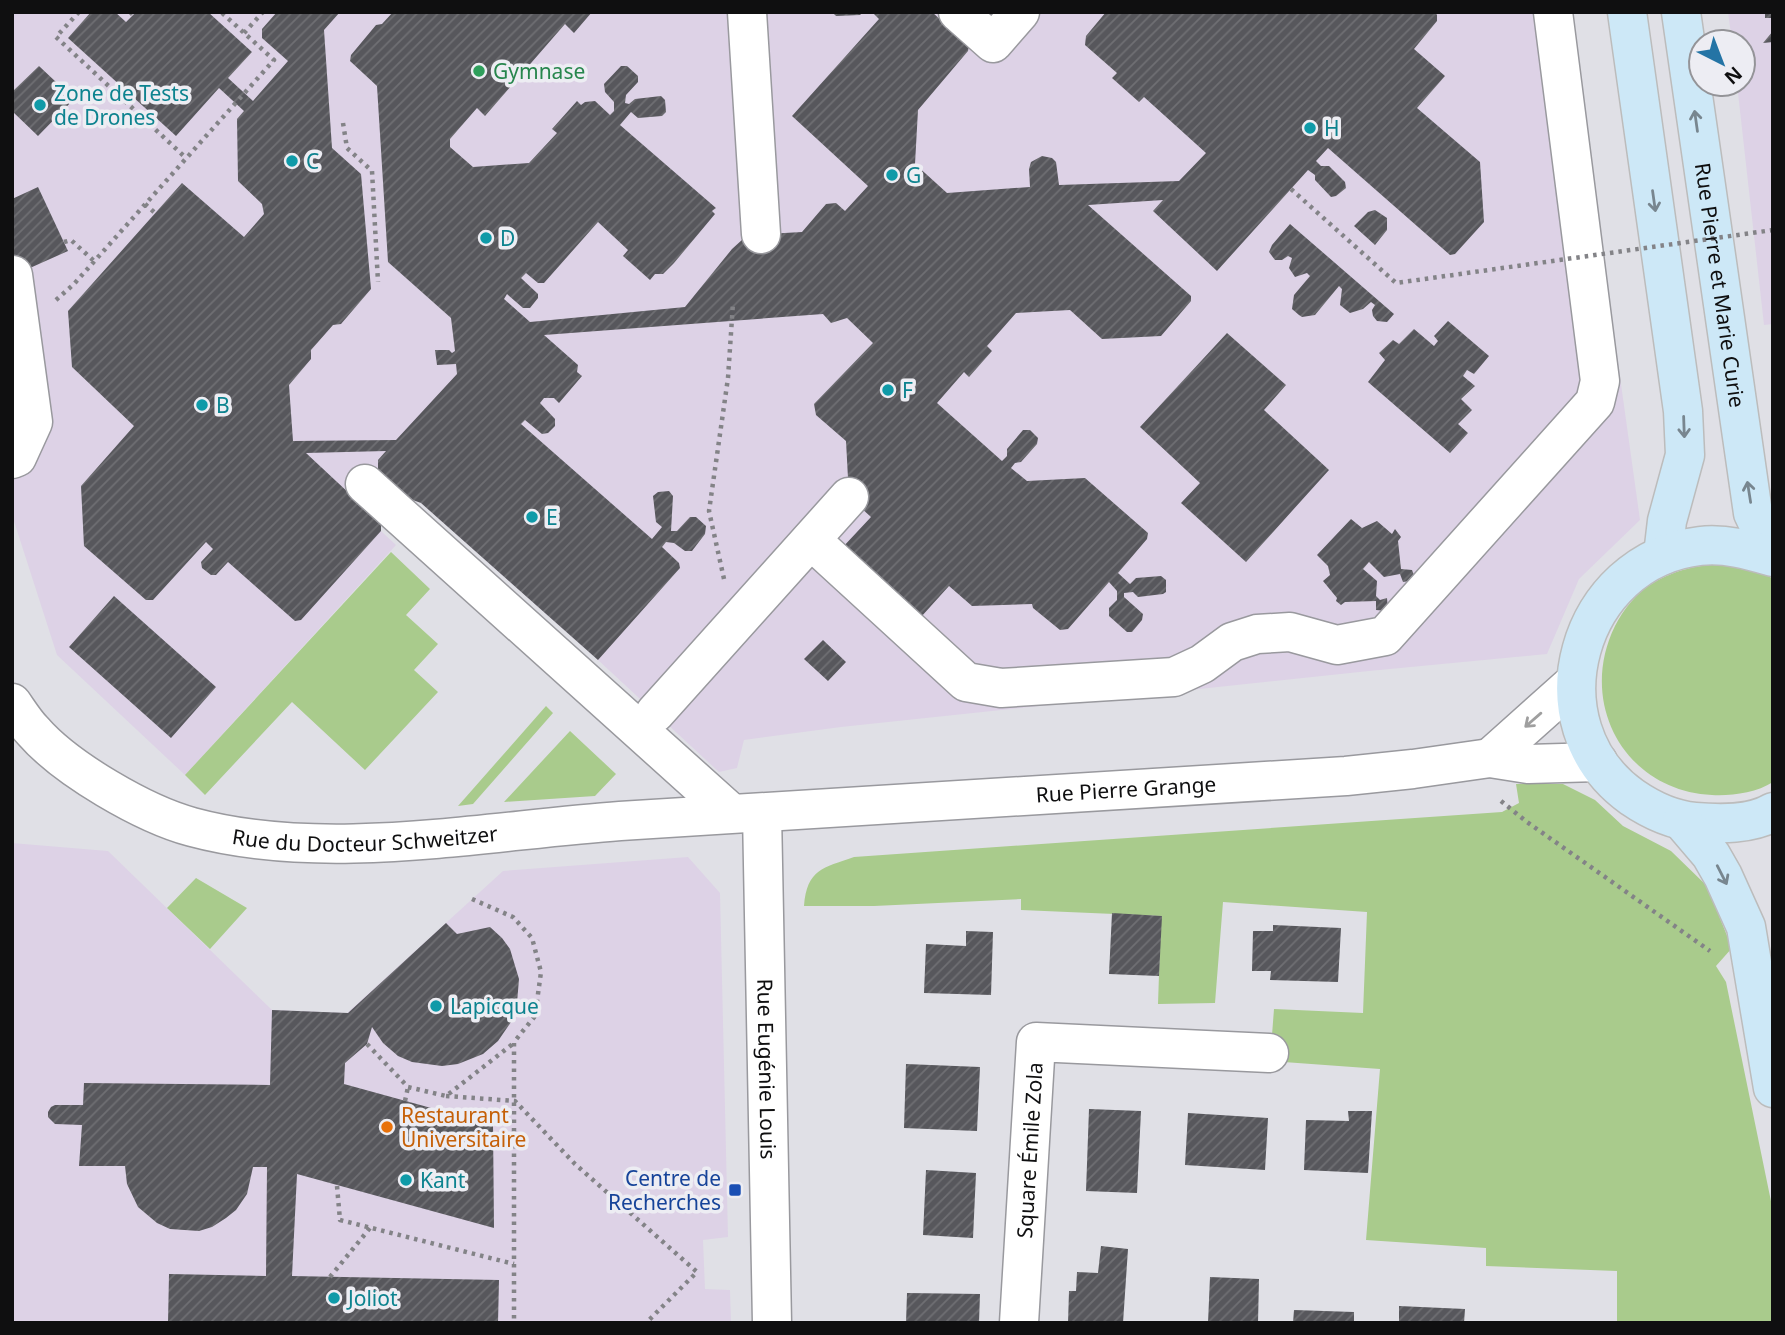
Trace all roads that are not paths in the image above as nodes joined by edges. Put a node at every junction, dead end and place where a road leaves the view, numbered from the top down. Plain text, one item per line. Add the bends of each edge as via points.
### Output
1 (747, 12) edge
2 (958, 12) edge
3 (1020, 12) edge
4 (1553, 12) edge
5 (1627, 12) edge
6 (1681, 12) edge
7 (761, 234) dead end
8 (13, 275) edge
9 (12, 459) edge
10 (365, 484) dead end
11 (849, 497) dead end
12 (811, 540) junction
13 (1663, 555) junction
14 (1773, 556) edge
15 (1576, 681) junction
16 (12, 704) edge
17 (655, 713) dead end
18 (1490, 758) junction
19 (1598, 762) junction
20 (1773, 812) edge
21 (746, 813) junction
22 (1682, 821) junction
23 (1269, 1053) dead end
24 (1773, 1088) edge
25 (772, 1323) edge
26 (1019, 1323) edge

1 - 7 street
2 - 3 street via 993,43
4 - 12 street via 1600,381 1595,402 1385,636 1337,645 1290,632 1257,634 1232,642 1174,677 1001,688 966,682
5 -> 13 main road via 1683,411 1685,455
14 -> 6 main road, Rue Pierre et Marie Curie via 1753,513
8 - 9 street via 33,422 18,457
10 - 21 street
11 - 12 street
12 - 17 street
13 - 14 main road via 1700,546 1738,547
13 - 15 main road via 1628,576 1601,606 1582,642
15 -> 18 street
15 - 19 main road via 1581,723
16 - 21 street, Rue du Docteur Schweitzer via 33,732 71,764 139,806 191,827 269,842 376,842
18 - 19 street, Rue Pierre Grange via 1528,764
18 - 21 street, Rue Pierre Grange via 1346,776
19 - 22 main road via 1640,802
20 - 22 main road via 1726,824
21 - 25 street, Rue Eugénie Louis
22 -> 24 main road via 1711,855 1746,927
23 - 26 street, Square Émile Zola via 1036,1042

